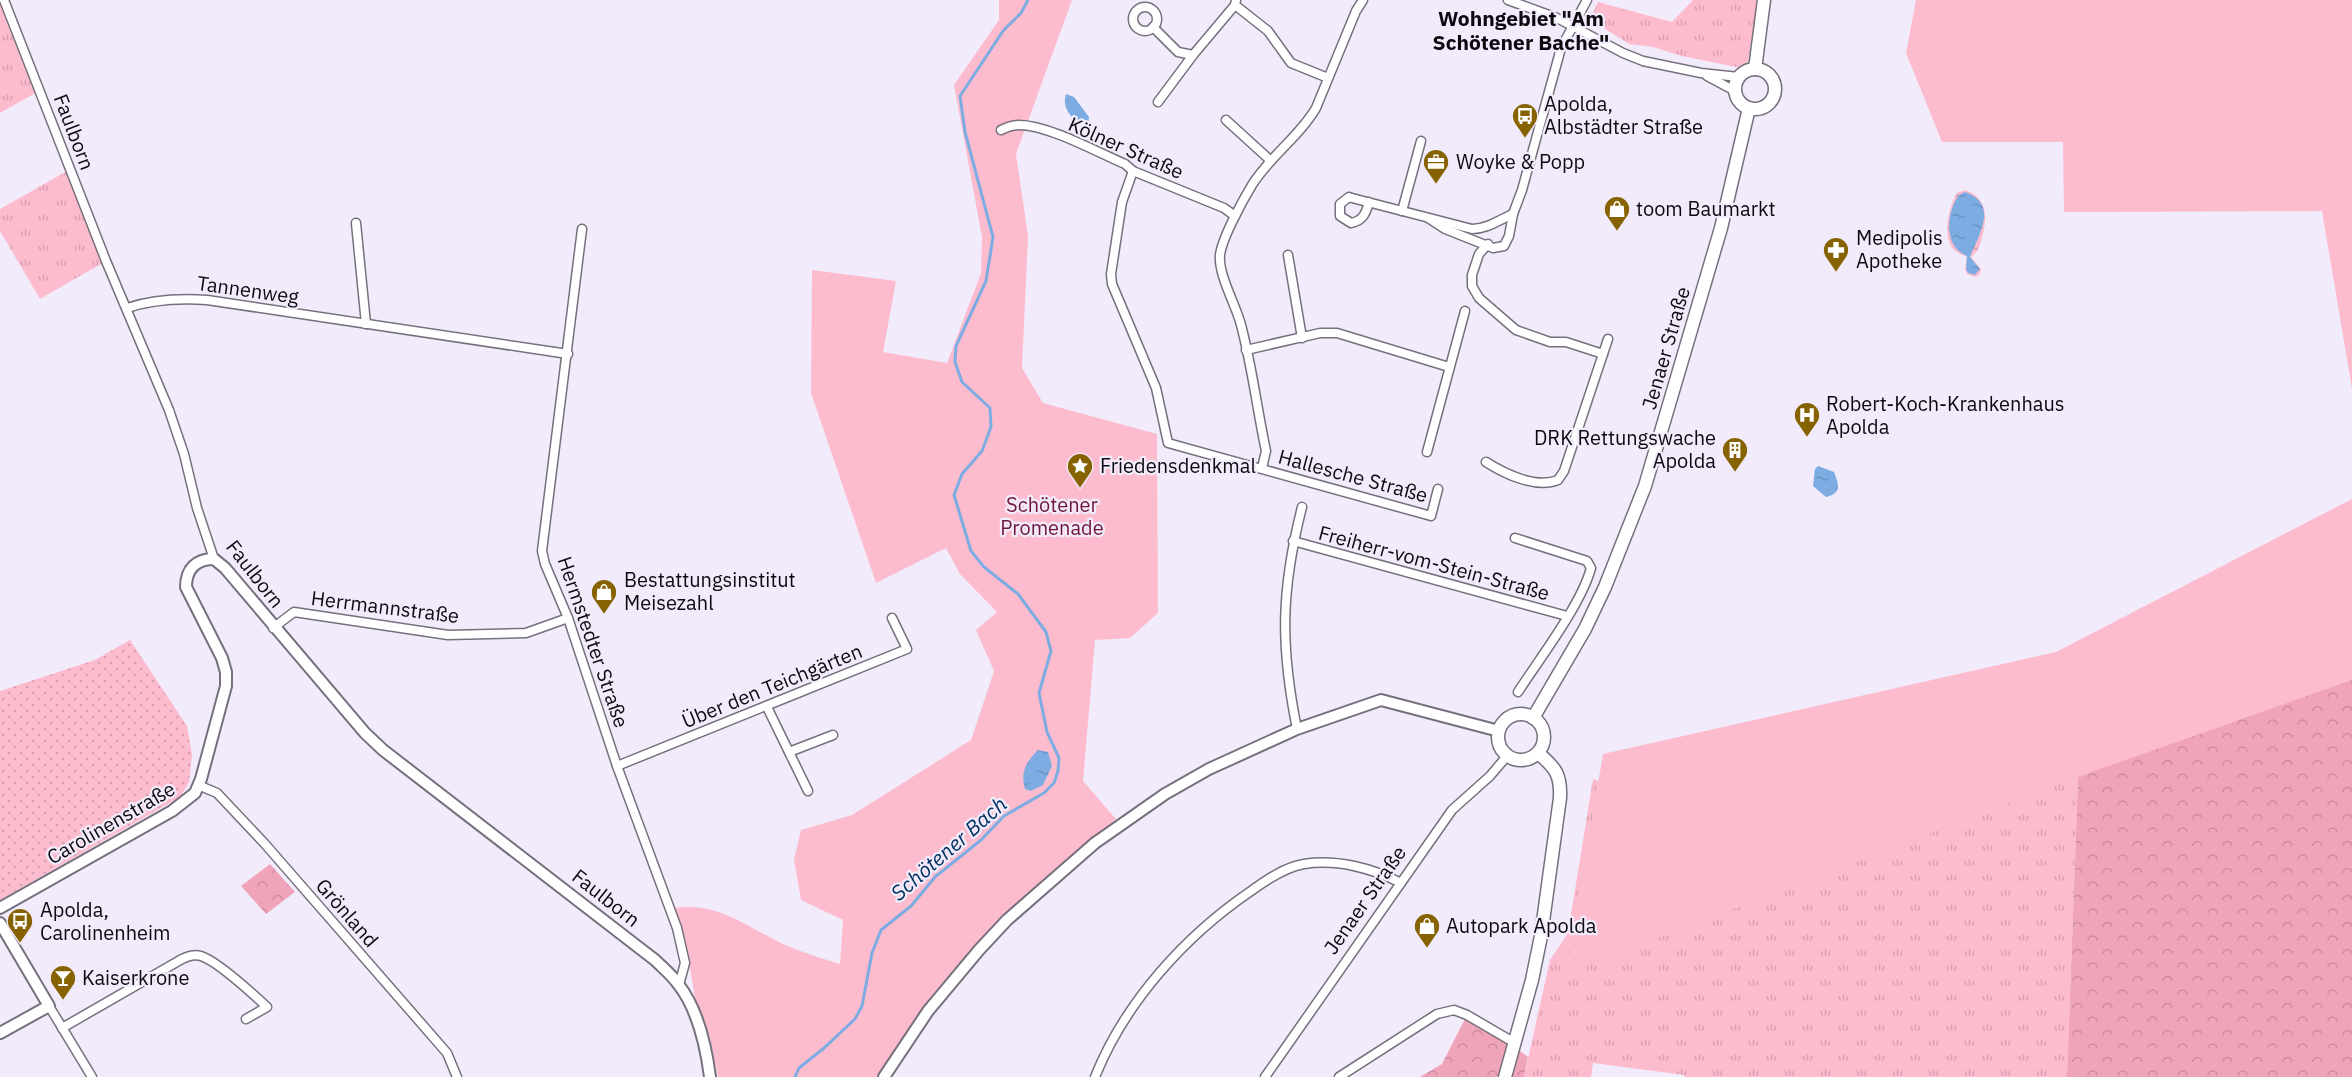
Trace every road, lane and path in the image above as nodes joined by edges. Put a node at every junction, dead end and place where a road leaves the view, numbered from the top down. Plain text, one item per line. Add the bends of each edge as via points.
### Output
1 (4, 0) edge
2 (1363, 0) edge
3 (1508, 0) edge
4 (1587, 0) edge
5 (1764, 0) edge
6 (1235, 2) edge
7 (1574, 26) junction
8 (1153, 27) dead end
9 (1192, 55) junction
10 (1755, 69) junction
11 (1701, 74) junction
12 (1739, 77) junction
13 (1328, 78) junction
14 (1735, 91) junction
15 (1158, 102) dead end
16 (1749, 108) junction
17 (1226, 120) dead end
18 (1001, 130) dead end
19 (1421, 141) dead end
20 (1270, 160) junction
21 (1133, 171) junction
22 (1369, 202) dead end
23 (1402, 211) junction
24 (1513, 214) junction
25 (1235, 216) junction
26 (1428, 218) junction
27 (356, 223) dead end
28 (1486, 228) junction
29 (582, 229) dead end
30 (1488, 244) junction
31 (1288, 255) dead end
32 (127, 308) junction
33 (1465, 310) dead end
34 (366, 324) junction
35 (1302, 338) junction
36 (1608, 339) dead end
37 (1246, 350) junction
38 (568, 354) junction
39 (1603, 354) junction
40 (1449, 367) junction
41 (1426, 452) dead end
42 (1486, 462) dead end
43 (1262, 468) junction
44 (1438, 489) dead end
45 (1302, 507) dead end
46 (1515, 538) dead end
47 (1293, 541) junction
48 (214, 559) junction
49 (1567, 616) junction
50 (568, 618) junction
51 (892, 618) dead end
52 (273, 627) junction
53 (1518, 692) dead end
54 (766, 706) junction
55 (1533, 718) junction
56 (1297, 729) junction
57 (1499, 731) junction
58 (833, 735) dead end
59 (789, 752) junction
60 (1538, 753) junction
61 (1507, 756) junction
62 (617, 766) junction
63 (198, 785) junction
64 (808, 791) dead end
65 (1401, 883) junction
66 (0, 908) edge
67 (0, 924) edge
68 (679, 985) junction
69 (49, 1006) junction
70 (246, 1019) dead end
71 (62, 1028) junction
72 (0, 1033) edge
73 (1515, 1043) junction
74 (92, 1077) edge
75 (456, 1077) edge
76 (710, 1077) edge
77 (884, 1077) edge
78 (1095, 1077) edge
79 (1265, 1077) edge
80 (1339, 1077) edge
81 (1505, 1077) edge

1 - 32 street, Faulborn
2 - 13 street
3 - 7 street
4 - 7 street
5 - 10 main road
6 - 9 street
6 - 13 street via 1268,31 1291,63
7 - 11 street via 1643,61
7 - 24 street via 1561,48
8 - 9 street via 1178,52
9 - 15 street
10 - 12 main road
10 - 16 main road via 1769,76 1774,90 1768,104
11 - 12 street
11 - 14 street
12 - 14 main road
13 - 20 street via 1308,122
14 - 16 main road via 1739,101
16 - 55 main road, Jenaer Straße via 1721,228 1642,495 1590,619
17 - 20 street
18 - 21 street, Kölner Straße via 1010,125 1031,126 1114,159
19 - 23 street
20 - 25 street
21 - 25 street, Kölner Straße
21 - 43 street, Hallesche Straße via 1122,202 1112,284 1156,388 1168,443
22 - 23 street
23 - 26 street
24 - 28 street
24 - 30 street via 1507,243 1498,248
25 - 37 street via 1220,254
26 - 28 street via 1472,229
26 - 30 street via 1468,239
27 - 34 street
28 - 30 street
29 - 38 street, Hermstedter Straße
30 - 39 street via 1479,254 1472,275 1472,286 1479,298 1516,330
31 - 35 street
32 - 34 street, Tannenweg via 176,298 207,300
32 - 48 street, Faulborn via 170,410
33 - 40 street
34 - 38 street, Tannenweg
35 - 37 street
35 - 40 street via 1337,333
36 - 39 street
37 - 43 street via 1266,451
38 - 50 street, Hermstedter Straße via 542,551
39 - 42 street via 1558,480 1541,484 1501,472
40 - 41 street
43 - 44 street, Hallesche Straße via 1431,516
45 - 47 street, Freiherr-vom-Stein-Straße
46 - 49 street, Freiherr-vom-Stein-Straße via 1587,561 1591,568 1589,576
47 - 49 street, Freiherr-vom-Stein-Straße
47 - 56 street, Freiherr-vom-Stein-Straße via 1284,634 1288,688
48 - 52 street, Faulborn
48 - 63 street, Carolinenstraße via 198,562 186,576 186,587 226,672 226,686
49 - 53 street, Freiherr-vom-Stein-Straße
50 - 52 street, Herrmannstraße via 526,633 448,635 294,612
50 - 62 street, Hermstedter Straße
51 - 54 street, Über den Teichgärten via 907,649
52 - 68 street, Faulborn via 383,750 655,960
54 - 59 street
54 - 62 street, Über den Teichgärten
55 - 57 main road via 1513,716
55 - 60 main road via 1544,734
56 - 57 street via 1381,700
56 - 77 street via 1165,794 1054,877 979,950 928,1011
57 - 61 main road via 1499,744
58 - 59 street
59 - 64 street
60 - 61 main road via 1526,760
60 - 73 main road via 1561,780 1560,798 1541,936
61 - 65 street, Jenaer Straße via 1452,810
62 - 68 street, Hermstedter Straße via 677,928 685,963
63 - 66 street, Carolinenstraße via 187,801 172,811
63 - 75 street, Grönland via 217,793 266,844 447,1053
65 - 78 street via 1354,866 1328,862 1296,866 1263,882 1203,928 1155,977 1104,1053
65 - 79 street, Jenaer Straße
67 - 69 street
68 - 76 street via 703,1039
69 - 71 street
69 - 72 street
70 - 71 street via 267,1007 203,957 193,955
71 - 74 street
73 - 80 street via 1454,1010 1437,1014
73 - 81 main road

